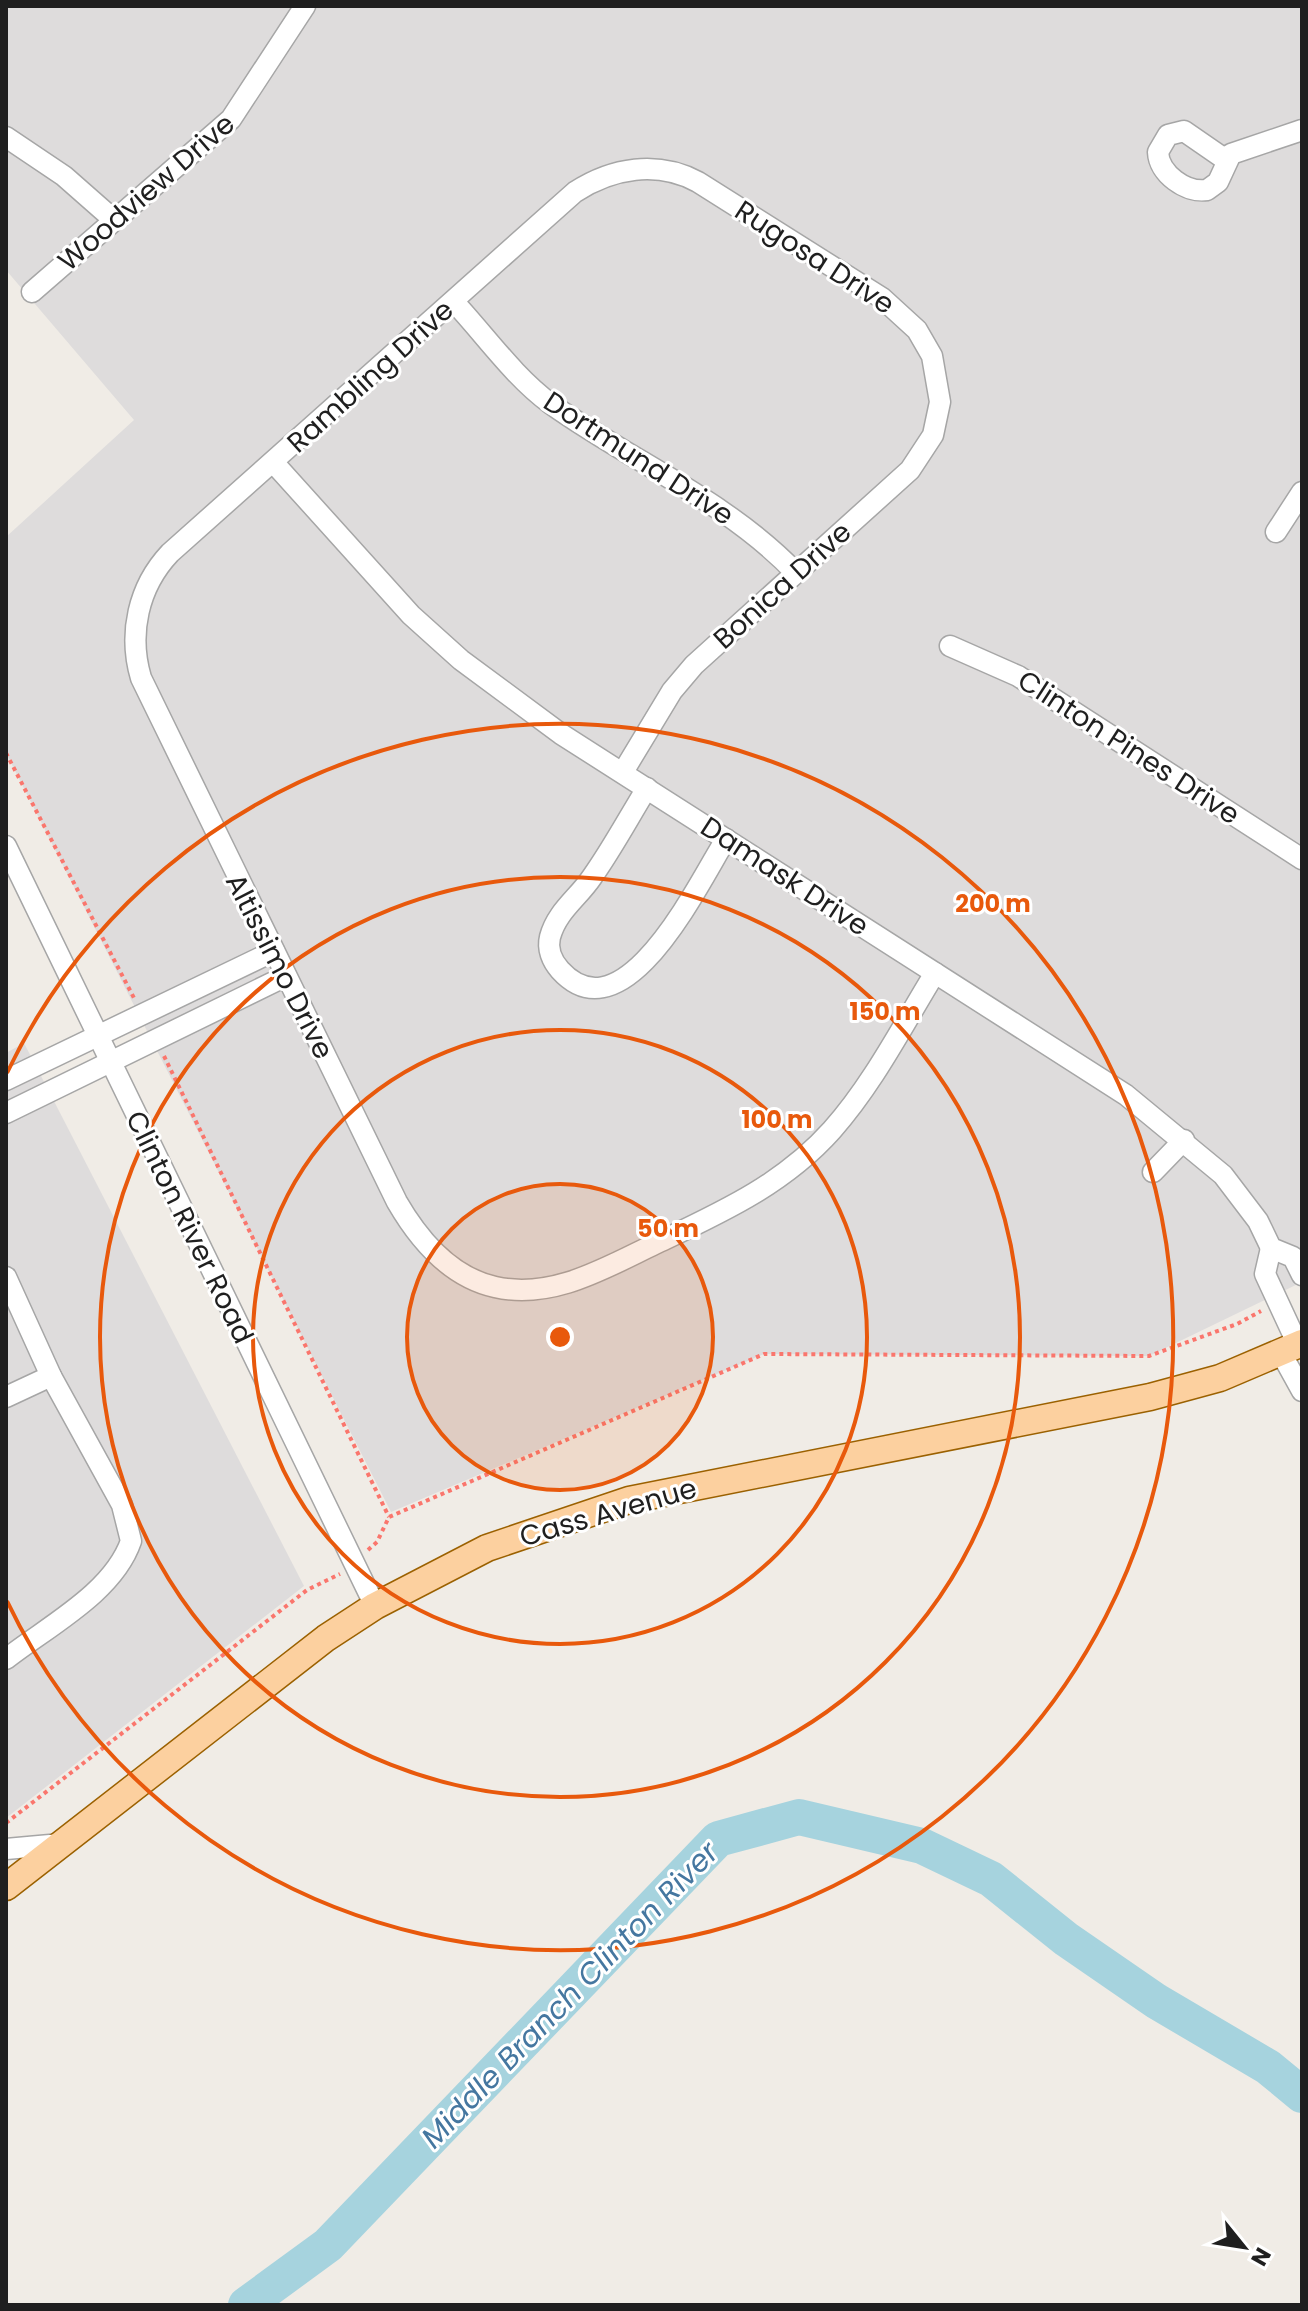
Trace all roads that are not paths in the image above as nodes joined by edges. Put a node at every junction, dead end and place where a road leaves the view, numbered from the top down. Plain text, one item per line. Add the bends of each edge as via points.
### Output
1 (305, 6) edge
2 (1302, 130) edge
3 (6, 137) edge
4 (1226, 160) dead end
5 (637, 169) joint
6 (114, 220) junction
7 (32, 292) dead end
8 (454, 302) junction
9 (940, 402) joint
10 (273, 462) junction
11 (1302, 492) edge
12 (1276, 532) dead end
13 (796, 573) junction
14 (137, 619) joint
15 (950, 646) dead end
16 (623, 772) junction
17 (647, 788) junction
18 (726, 839) junction
19 (6, 846) edge
20 (1302, 859) edge
21 (274, 951) junction
22 (935, 973) junction
23 (286, 976) junction
24 (98, 1036) junction
25 (110, 1063) junction
26 (6, 1080) edge
27 (6, 1113) edge
28 (1184, 1140) junction
29 (1153, 1172) dead end
30 (1271, 1248) junction
31 (1302, 1275) edge
32 (6, 1277) edge
33 (1294, 1347) edge
34 (51, 1376) junction
35 (1302, 1391) edge
36 (6, 1397) edge
37 (375, 1606) junction
38 (6, 1659) edge
39 (61, 1844) junction
40 (6, 1849) edge
41 (6, 1887) edge

1 - 6 street, Woodview Drive via 231,119
2 - 4 street
3 - 6 street via 64,176
5 - 8 street, Rambling Drive via 610,173 575,192
5 - 9 street, Rugosa Drive via 687,176 890,304 928,346
6 - 7 street, Woodview Drive
8 - 10 street, Rambling Drive
8 - 13 street, Dortmund Drive via 542,397 736,519
9 - 13 street, Bonica Drive via 933,435 910,470
10 - 14 street, Rambling Drive via 161,562
10 - 16 street, Damask Drive via 432,635 524,709
11 - 12 street
13 - 16 street, Bonica Drive via 682,678
14 - 21 street, Altissimo Drive via 134,646 141,678
15 - 20 street, Clinton Pines Drive via 1018,676
16 - 17 street, Damask Drive
17 - 18 street, Damask Drive
17 - 18 street via 591,879 555,922 550,951 560,970 574,981 601,990 638,969
18 - 22 street, Damask Drive
19 - 24 street, Clinton River Road
21 - 23 street, Altissimo Drive
21 - 24 street
22 - 23 street, Altissimo Drive via 834,1129 801,1161 734,1207 572,1282 519,1290 479,1283 441,1259 407,1218
22 - 28 street, Damask Drive via 1126,1095
23 - 25 street
24 - 25 street, Clinton River Road
24 - 26 street
25 - 27 street
25 - 37 street, Clinton River Road
28 - 29 street
28 - 30 street, Damask Drive via 1244,1200
30 - 31 street, Damask Drive via 1293,1257
30 - 33 street via 1265,1274
32 - 34 street
33 - 35 street
33 - 37 main road, Cass Avenue via 1220,1378 1137,1400 629,1500 487,1548
34 - 36 street
34 - 38 street via 131,1529 127,1553 115,1572
37 - 39 main road, Cass Avenue via 287,1666
39 - 40 street
39 - 41 main road, Cass Avenue

